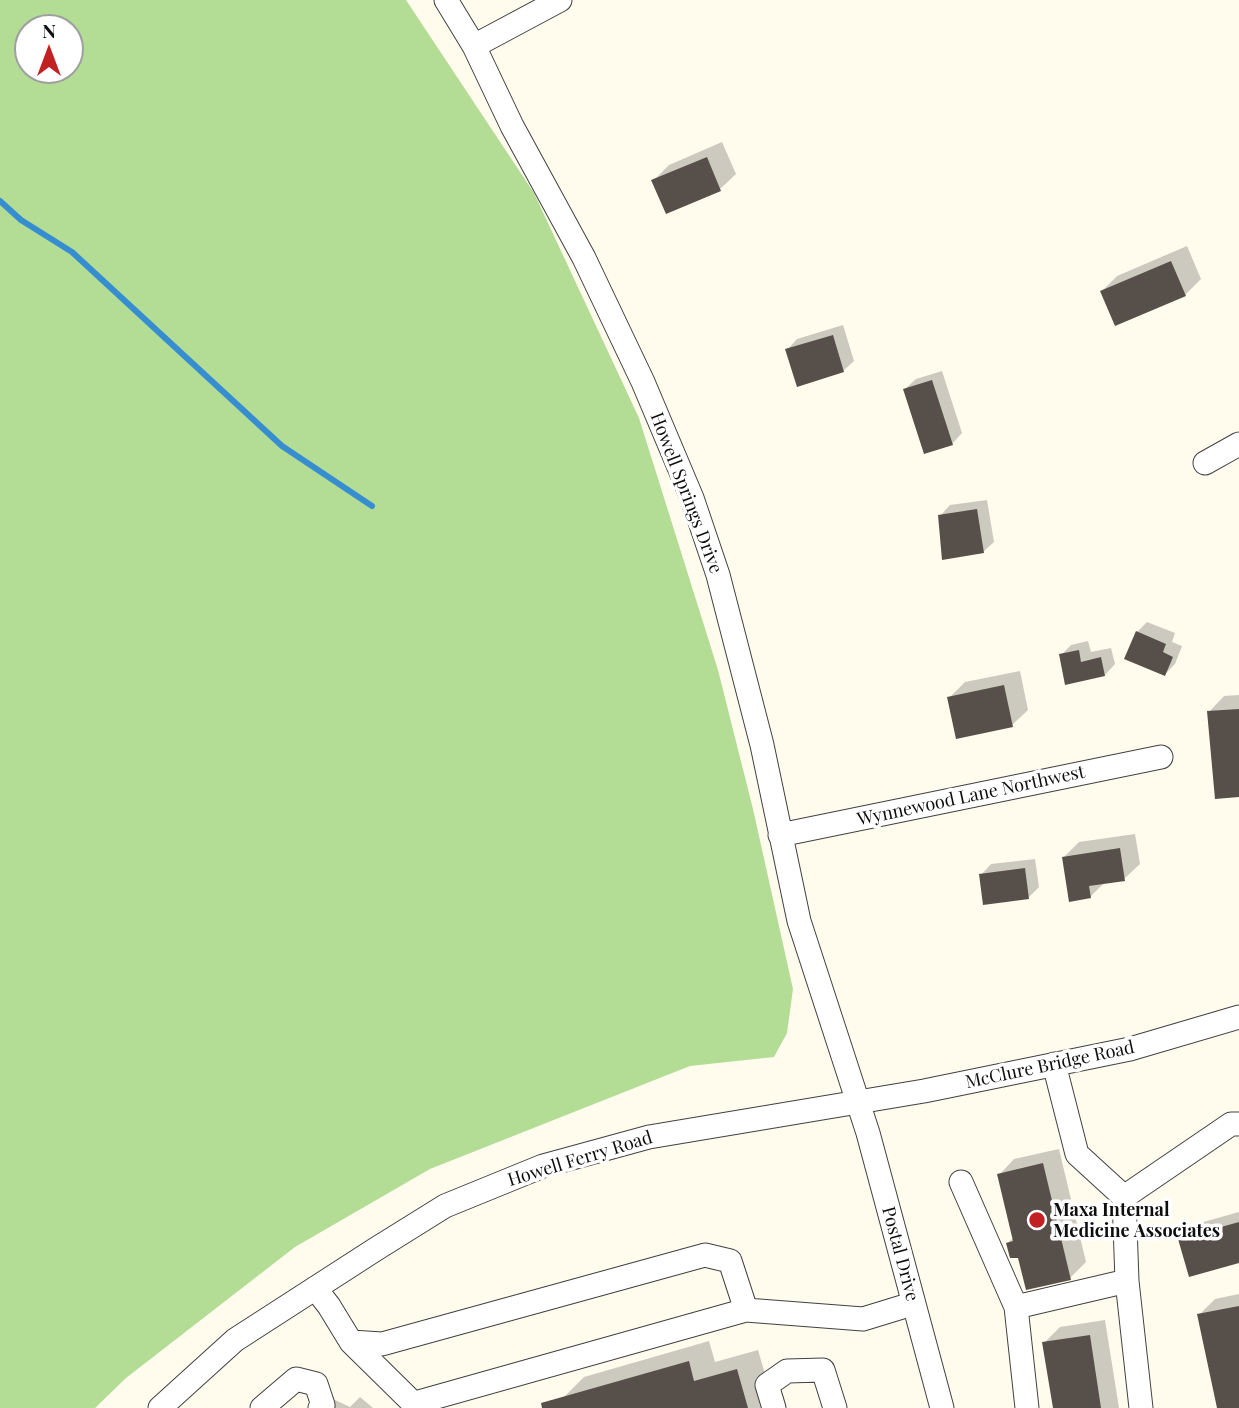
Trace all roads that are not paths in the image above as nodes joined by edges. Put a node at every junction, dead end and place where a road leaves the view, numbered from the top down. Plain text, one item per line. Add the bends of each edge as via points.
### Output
1 (446, 0) edge
2 (560, 0) edge
3 (474, 46) junction
4 (1239, 444) edge
5 (1205, 463) dead end
6 (1161, 757) dead end
7 (780, 835) junction
8 (1239, 1017) edge
9 (1054, 1064) junction
10 (858, 1101) junction
11 (1239, 1124) edge
12 (961, 1182) dead end
13 (1124, 1197) junction
14 (1127, 1281) junction
15 (314, 1288) junction
16 (912, 1304) junction
17 (1016, 1307) junction
18 (746, 1310) junction
19 (351, 1342) junction
20 (417, 1406) edge
21 (160, 1408) edge
22 (262, 1408) edge
23 (320, 1408) edge
24 (774, 1408) edge
25 (835, 1408) edge
26 (942, 1408) edge
27 (1027, 1408) edge
28 (1141, 1408) edge

1 - 3 street, Howell Springs Drive
2 - 3 street
3 - 7 street, Howell Springs Drive via 584,258 692,498 718,575
4 - 5 street
6 - 7 street, Wynnewood Lane Northwest
7 - 10 street, Howell Springs Drive via 799,920
8 - 9 street, McClure Bridge Road via 1130,1049
9 - 10 street, McClure Bridge Road
9 - 13 street via 1077,1154
10 - 15 street, Howell Ferry Road via 649,1137 543,1167 445,1206
10 - 16 street, Postal Drive
11 - 13 street
12 - 17 street
13 - 14 street
14 - 17 street
14 - 28 street
15 - 19 street
15 - 21 street, Howell Ferry Road via 235,1340
16 - 18 street via 863,1319
16 - 26 street, Postal Drive
17 - 27 street
18 - 19 street via 730,1261 705,1255 382,1344
18 - 20 street
19 - 20 street
22 - 23 street via 286,1385 305,1379 321,1392
24 - 25 street via 767,1385 788,1371 823,1370

